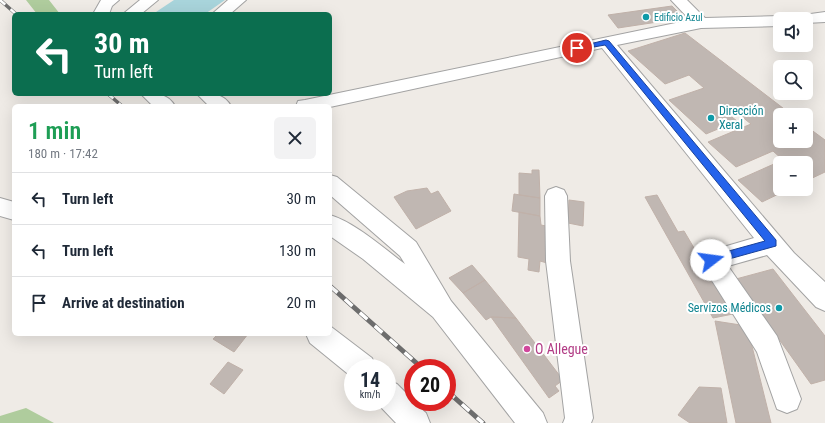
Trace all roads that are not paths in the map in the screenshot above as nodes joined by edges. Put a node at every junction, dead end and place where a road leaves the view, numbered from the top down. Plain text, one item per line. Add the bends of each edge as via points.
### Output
1 (111, 0) edge
2 (150, 0) edge
3 (238, 0) edge
4 (679, 0) edge
5 (102, 12) edge
6 (134, 12) edge
7 (223, 12) edge
8 (825, 17) edge
9 (813, 18) edge
10 (773, 21) edge
11 (701, 23) junction
12 (606, 42) junction
13 (153, 96) edge
14 (209, 96) edge
15 (163, 104) edge
16 (219, 104) edge
17 (314, 104) edge
18 (332, 185) edge
19 (556, 196) dead end
20 (0, 207) edge
21 (12, 210) edge
22 (332, 225) edge
23 (773, 243) junction
24 (825, 299) edge
25 (449, 317) junction
26 (322, 336) edge
27 (351, 359) edge
28 (787, 400) dead end
29 (396, 403) edge
30 (416, 423) edge
31 (533, 423) edge
32 (577, 423) edge

1 - 5 street via 105,4
2 - 6 street
3 - 7 street
4 - 11 street
8 - 9 street
10 - 11 street
11 - 12 street
12 - 17 street
12 - 23 street
13 - 15 street
14 - 16 street
18 - 25 street via 408,249
19 - 32 street via 558,261 579,418
20 - 21 street
22 - 25 street via 371,252
23 - 24 street via 786,260
23 - 28 street via 711,260 768,345
25 - 31 street
26 - 27 street
29 - 30 street

